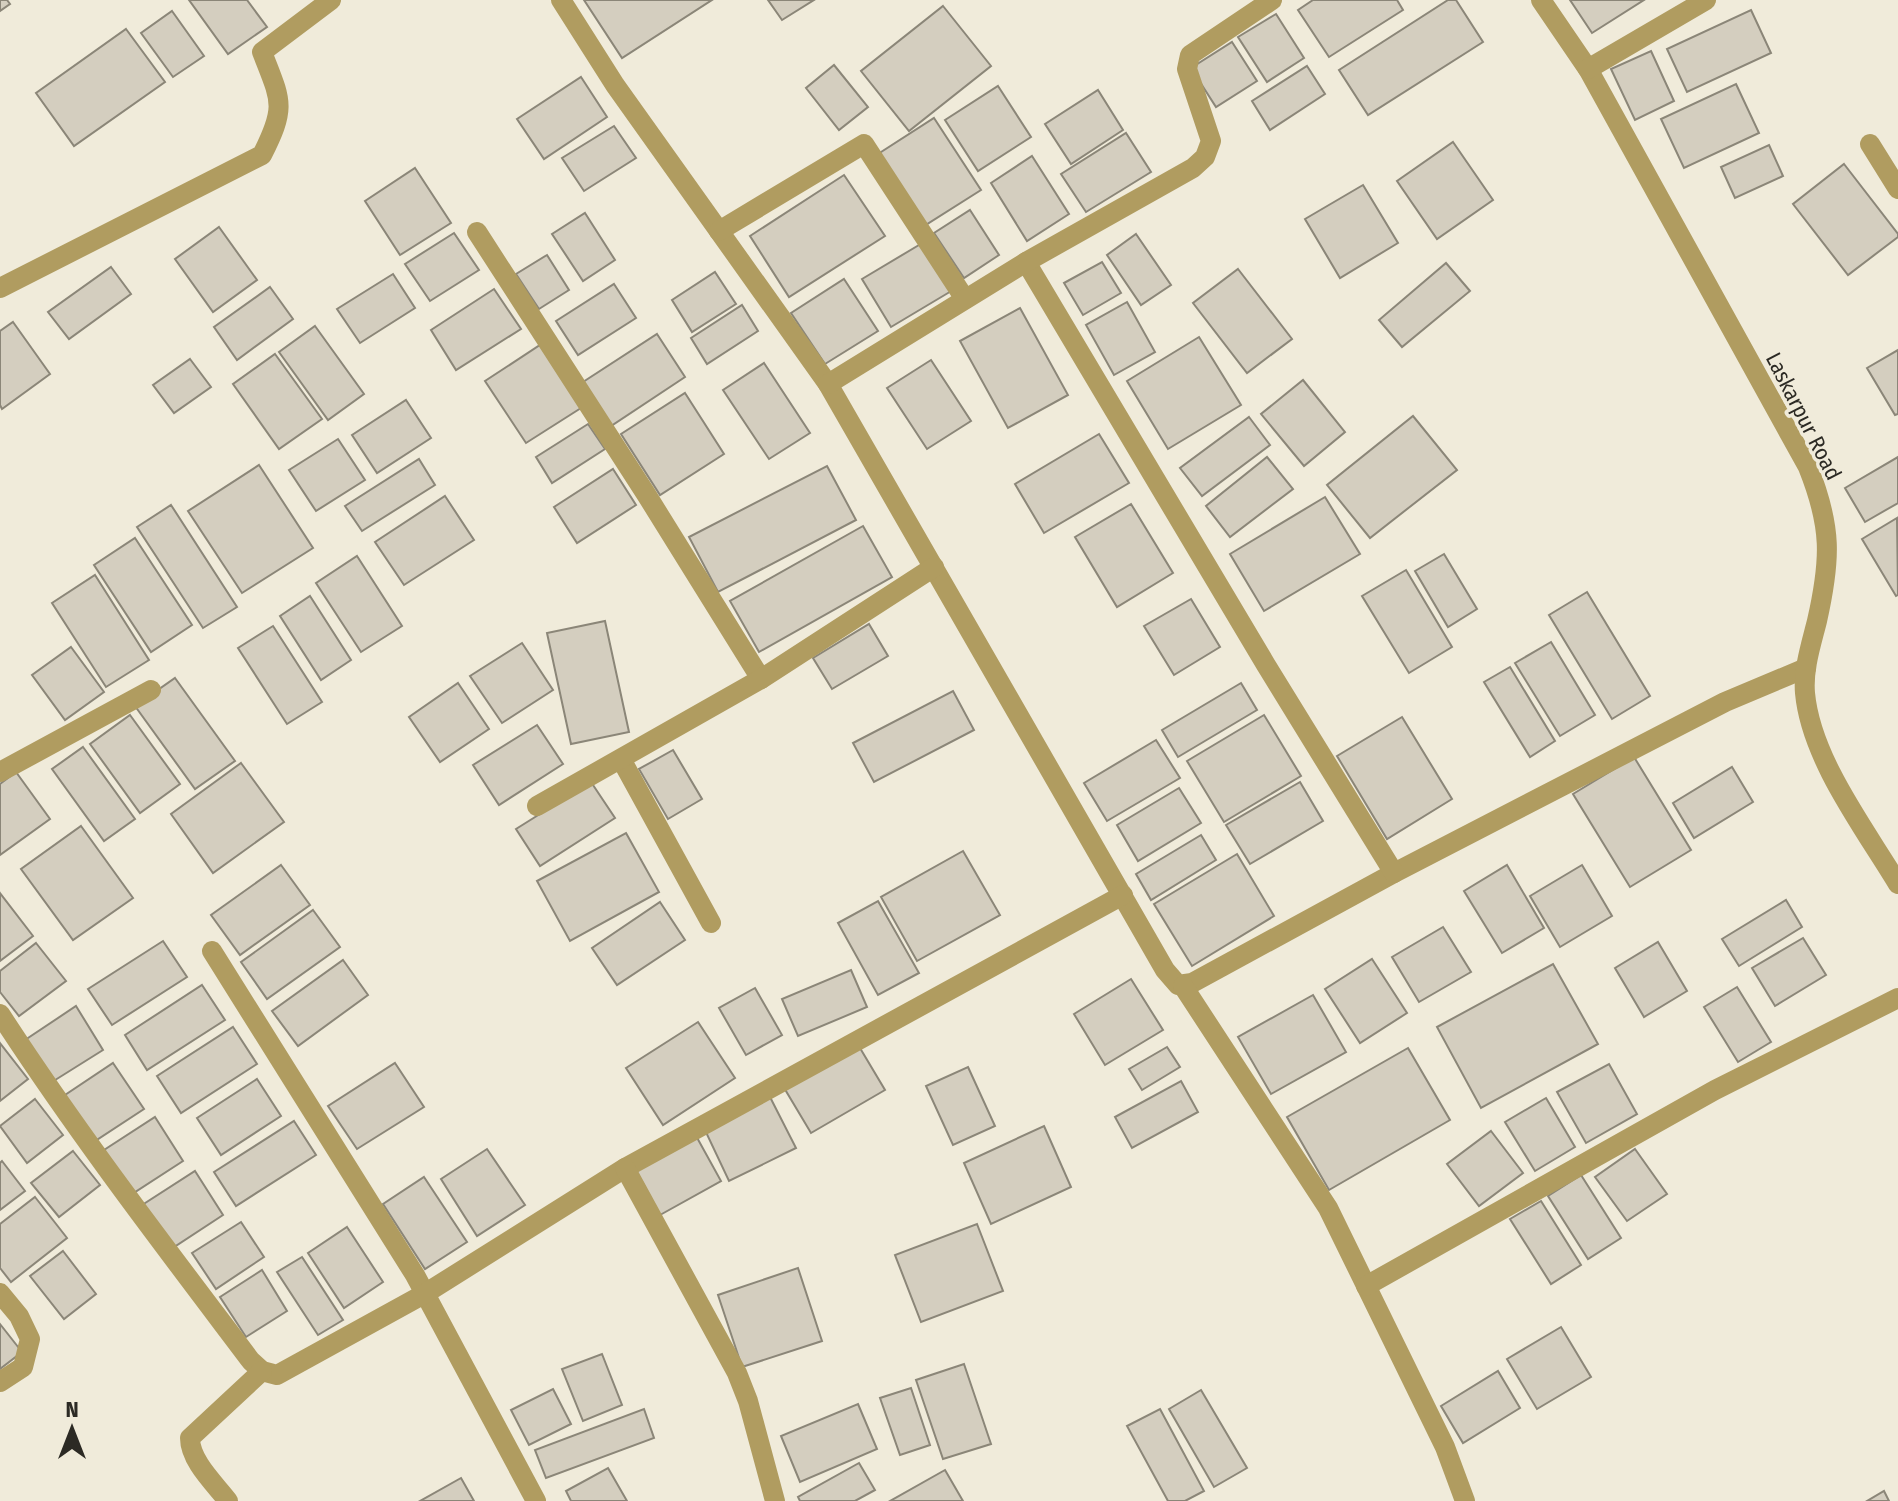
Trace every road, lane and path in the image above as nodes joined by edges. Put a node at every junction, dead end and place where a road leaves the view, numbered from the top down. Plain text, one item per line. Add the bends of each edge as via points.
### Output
1 (331, 0) edge
2 (561, 0) edge
3 (1272, 0) edge
4 (1541, 0) edge
5 (1706, 0) edge
6 (1588, 69) junction
7 (1870, 144) dead end
8 (1898, 189) edge
9 (719, 231) junction
10 (477, 232) dead end
11 (1026, 262) junction
12 (0, 288) edge
13 (965, 299) junction
14 (828, 384) junction
15 (934, 567) junction
16 (1806, 668) junction
17 (761, 679) junction
18 (151, 690) dead end
19 (621, 759) junction
20 (0, 772) edge
21 (537, 806) dead end
22 (1394, 873) junction
23 (1898, 884) edge
24 (1123, 895) junction
25 (711, 923) dead end
26 (212, 951) dead end
27 (1183, 986) junction
28 (1898, 998) edge
29 (0, 1014) edge
30 (625, 1168) junction
31 (1366, 1286) junction
32 (0, 1293) edge
33 (426, 1293) junction
34 (262, 1371) junction
35 (0, 1382) edge
36 (228, 1501) edge
37 (536, 1501) edge
38 (775, 1501) edge
39 (1465, 1501) edge

1 - 12 street via 262,52 280,98 278,123 262,155
2 - 9 street
3 - 11 street via 1190,55 1187,69 1210,132 1205,157
4 - 6 street, Laskarpur Road
5 - 6 street
6 - 16 street, Laskarpur Road via 1818,492 1829,555
7 - 8 street
9 - 13 street via 864,144
9 - 14 street
10 - 17 street
11 - 13 street
11 - 22 street
13 - 14 street
14 - 15 street
15 - 17 street
15 - 24 street
16 - 22 street via 1725,702
16 - 23 street, Laskarpur Road via 1805,694 1816,736 1844,795
17 - 19 street
18 - 20 street
19 - 21 street
19 - 25 street
22 - 27 street
24 - 27 street via 1165,970
24 - 30 street
26 - 33 street
27 - 31 street via 1328,1208
28 - 31 street via 1715,1090
29 - 34 street via 170,1257
30 - 33 street
30 - 38 street via 737,1373
31 - 39 street via 1445,1447
32 - 35 street via 30,1339 23,1367
33 - 34 street via 284,1373
33 - 37 street
34 - 36 street via 190,1438 196,1459

